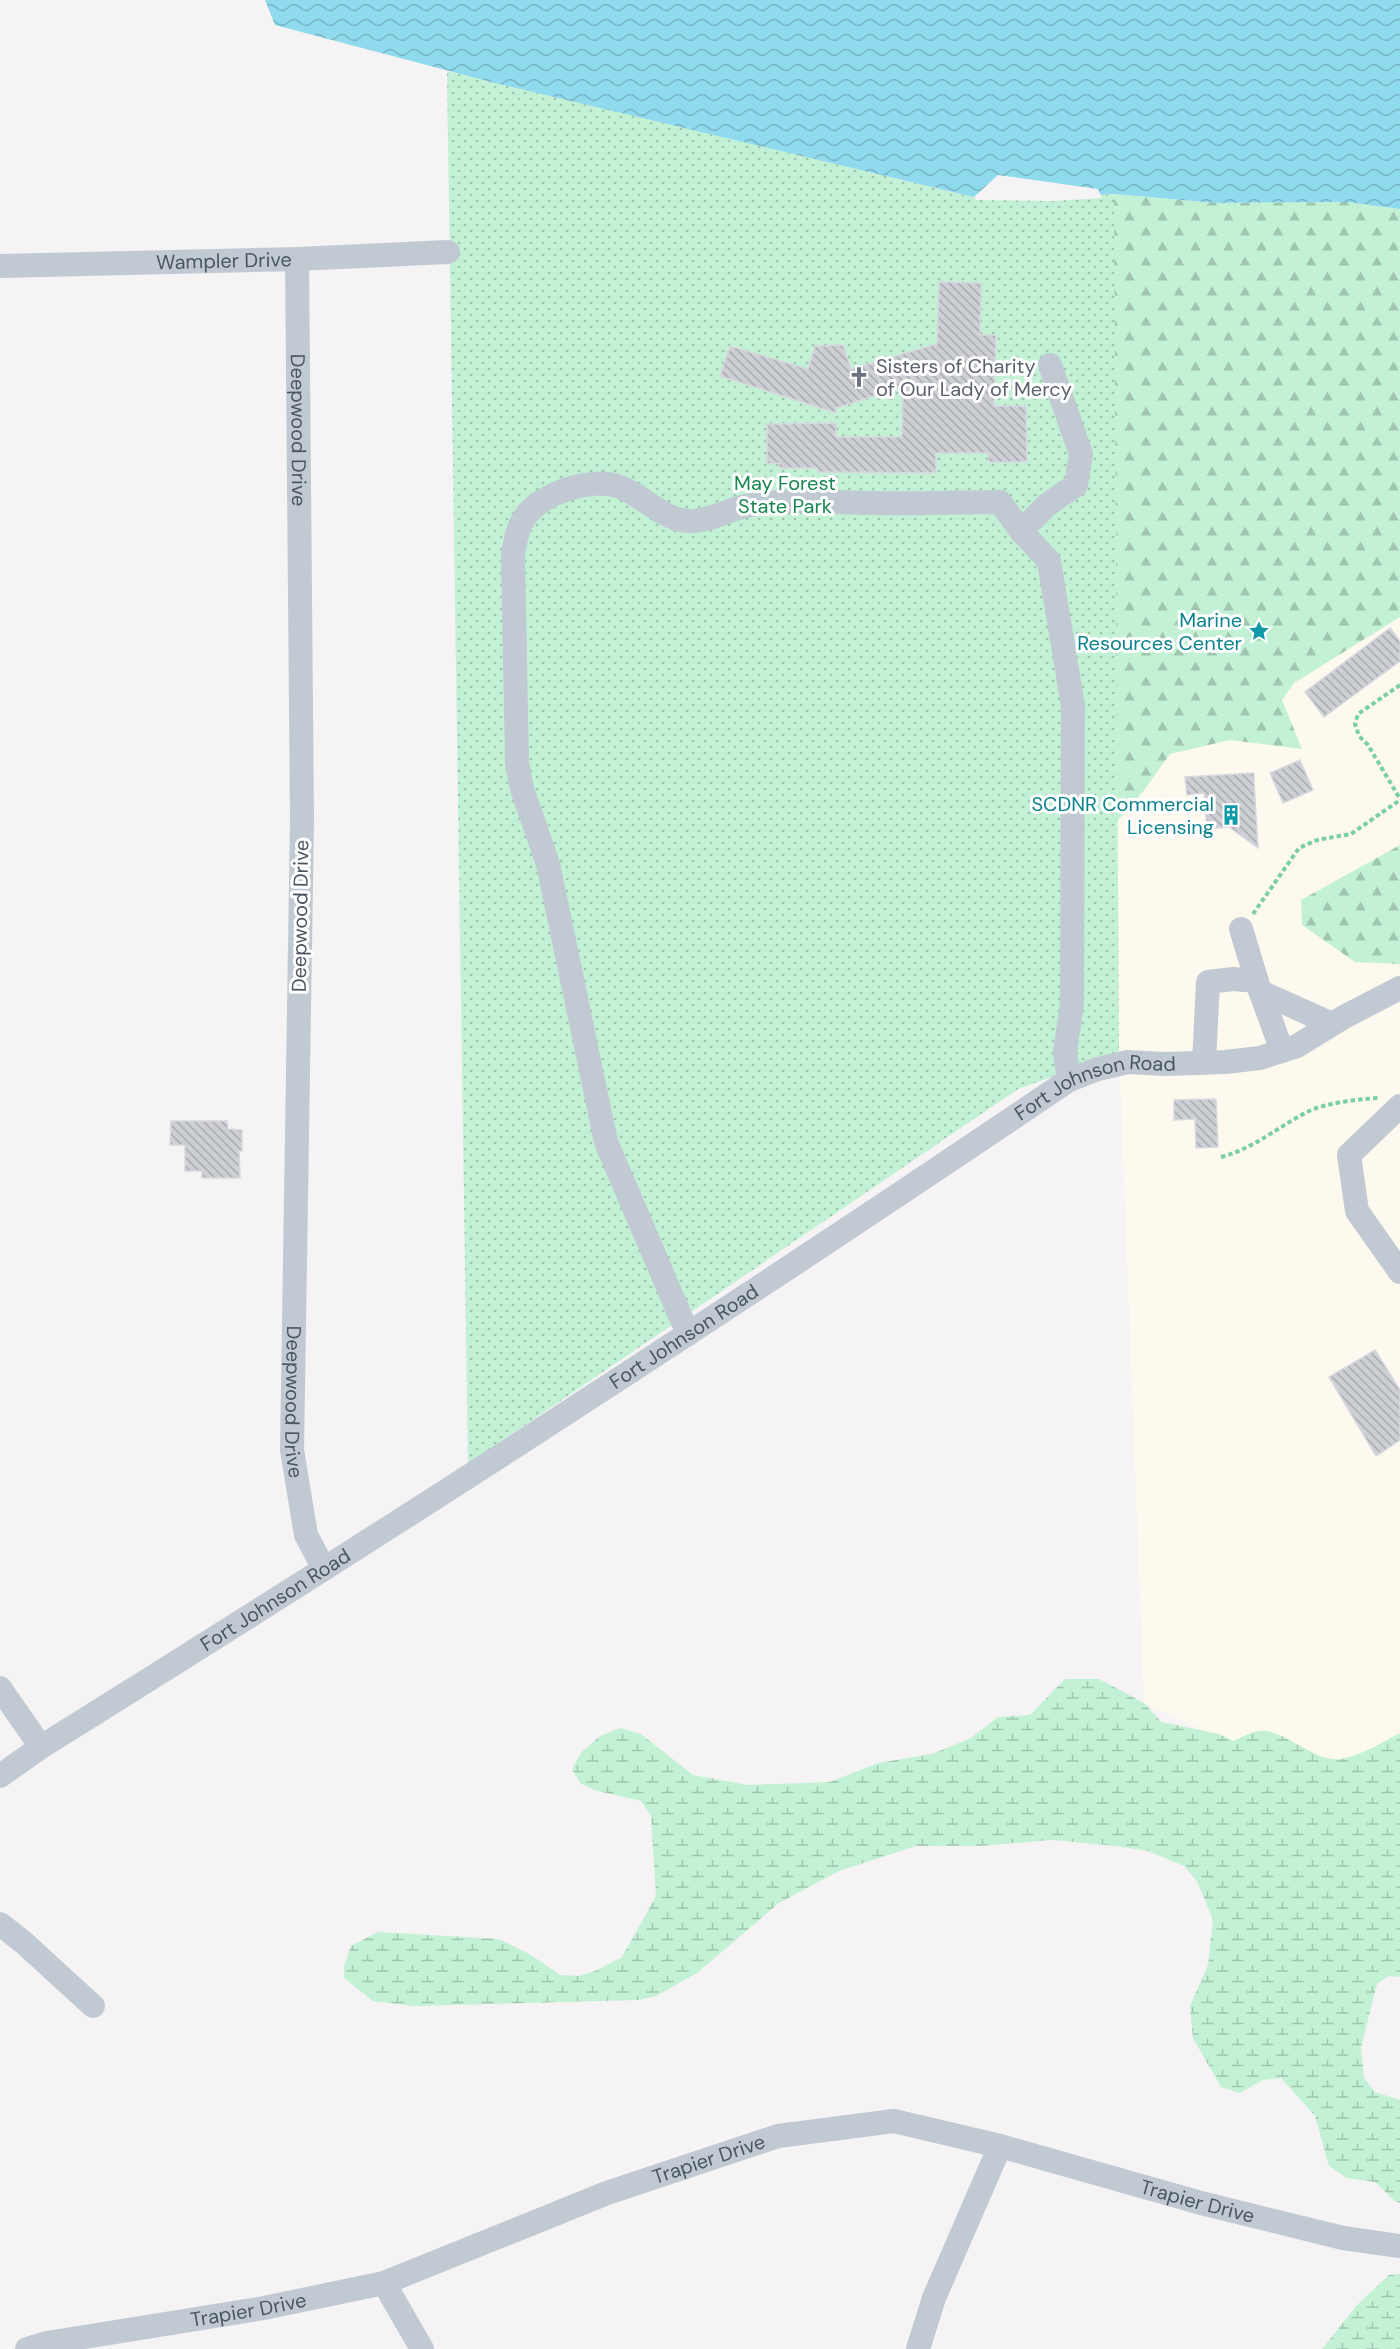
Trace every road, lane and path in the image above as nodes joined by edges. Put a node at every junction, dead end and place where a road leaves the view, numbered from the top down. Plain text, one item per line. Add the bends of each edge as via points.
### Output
1 (448, 252) dead end
2 (297, 259) junction
3 (0, 266) edge
4 (1050, 365) dead end
5 (1021, 531) junction
6 (1400, 685) edge
7 (1400, 800) edge
8 (1241, 929) joint
9 (1259, 987) junction
10 (1400, 988) edge
11 (1332, 1024) junction
12 (1282, 1051) junction
13 (1204, 1063) junction
14 (1069, 1080) junction
15 (1394, 1102) edge
16 (1221, 1157) dead end
17 (1400, 1272) edge
18 (688, 1334) junction
19 (324, 1569) junction
20 (0, 1688) edge
21 (41, 1747) junction
22 (0, 1776) edge
23 (0, 1924) edge
24 (93, 2006) dead end
25 (1000, 2146) junction
26 (1400, 2246) edge
27 (384, 2283) junction
28 (27, 2349) edge
29 (422, 2349) edge
30 (918, 2349) edge

1 - 2 street, Wampler Drive
2 - 3 street, Wampler Drive
2 - 19 street, Deepwood Drive via 302,820 292,1450 306,1535
4 - 5 street via 1081,454 1076,485
5 - 14 street via 1049,561 1073,706 1072,1004 1065,1052
5 - 18 street via 1000,502 779,502 692,521 676,519 621,487 608,484 556,494 533,508 519,527 513,578 517,763 522,789 548,864 606,1142
6 - 7 path via 1358,714 1355,724
7 - 8 path via 1351,834 1317,840 1299,848
8 - 9 street
9 - 11 street
9 - 12 street
9 - 13 street via 1233,979 1208,982
10 - 11 street, Fort Johnson Road
11 - 12 street, Fort Johnson Road
12 - 13 street, Fort Johnson Road via 1260,1058
13 - 14 street, Fort Johnson Road via 1128,1062
14 - 18 street, Fort Johnson Road
15 - 16 path via 1377,1097 1311,1110 1259,1142
15 - 17 street via 1349,1155 1357,1211
18 - 19 street, Fort Johnson Road
19 - 21 street, Fort Johnson Road
20 - 21 street
21 - 22 street, Fort Johnson Road
23 - 24 street
25 - 26 street, Trapier Drive via 1201,2203 1343,2238
25 - 27 street, Trapier Drive via 894,2121 778,2136 608,2193
25 - 30 street via 934,2298
27 - 28 street, Trapier Drive
27 - 29 street

